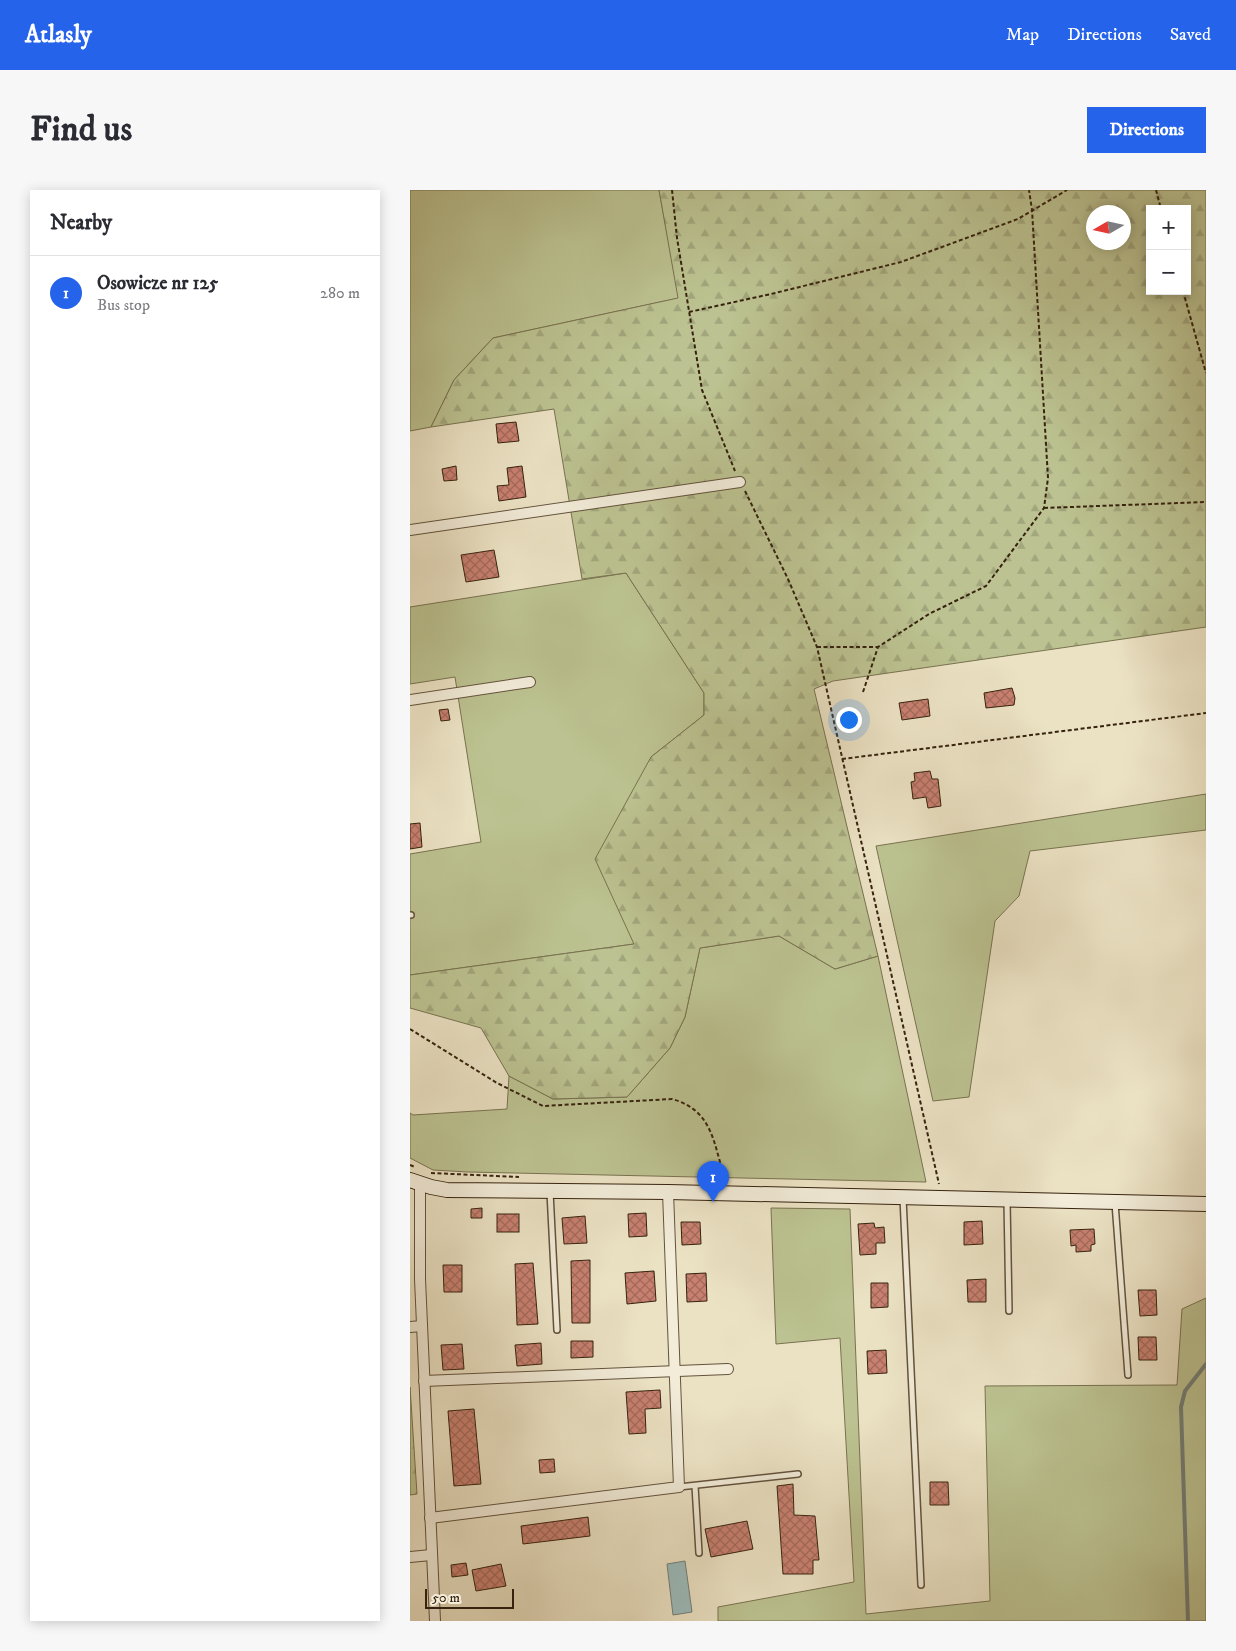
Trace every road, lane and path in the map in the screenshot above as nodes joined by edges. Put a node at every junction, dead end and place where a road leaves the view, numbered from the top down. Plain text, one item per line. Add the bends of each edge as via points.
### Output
1 (672, 190) edge
2 (1028, 190) edge
3 (1067, 190) edge
4 (1156, 190) edge
5 (1160, 205) edge
6 (1032, 210) junction
7 (1185, 295) edge
8 (689, 312) junction
9 (1206, 373) edge
10 (740, 482) junction
11 (1206, 502) edge
12 (1044, 508) junction
13 (410, 530) edge
14 (816, 647) junction
15 (878, 647) junction
16 (530, 682) dead end
17 (864, 692) dead end
18 (410, 700) edge
19 (1206, 713) edge
20 (842, 759) junction
21 (410, 1029) edge
22 (415, 1182) edge
23 (550, 1192) junction
24 (668, 1192) junction
25 (730, 1193) junction
26 (903, 1197) junction
27 (942, 1198) junction
28 (1007, 1200) junction
29 (1115, 1202) junction
30 (1206, 1204) edge
31 (1009, 1311) dead end
32 (422, 1326) junction
33 (410, 1327) edge
34 (557, 1330) dead end
35 (728, 1369) dead end
36 (674, 1370) junction
37 (1128, 1375) dead end
38 (424, 1381) junction
39 (798, 1474) dead end
40 (695, 1486) junction
41 (679, 1487) junction
42 (430, 1518) junction
43 (699, 1553) dead end
44 (432, 1555) junction
45 (410, 1557) edge
46 (921, 1585) dead end
47 (435, 1621) edge

1 - 8 path
2 - 6 path
3 - 6 path
4 - 5 path
6 - 8 path via 1018,219 901,262
6 - 12 path via 1048,478
7 - 9 path
8 - 10 path via 702,390
10 - 13 street
10 - 14 path via 788,579
11 - 12 path
12 - 15 path via 986,586 929,614
14 - 15 path
14 - 20 path
15 - 17 path
16 - 18 street
19 - 20 path
20 - 27 path
21 - 25 path via 497,1083 543,1106 672,1099 692,1107 708,1126
22 - 23 street via 447,1190
22 - 32 street
23 - 24 street
23 - 34 lane
24 - 25 street
24 - 36 street
25 - 26 street
26 - 27 street
26 - 46 lane
27 - 28 street
28 - 29 street
28 - 31 lane
29 - 30 street
29 - 37 lane
32 - 33 street
32 - 38 street
35 - 36 street
36 - 38 street
36 - 41 street
38 - 42 street
39 - 40 lane
40 - 41 lane
40 - 43 lane
41 - 42 street
42 - 44 street
44 - 45 street
44 - 47 street

